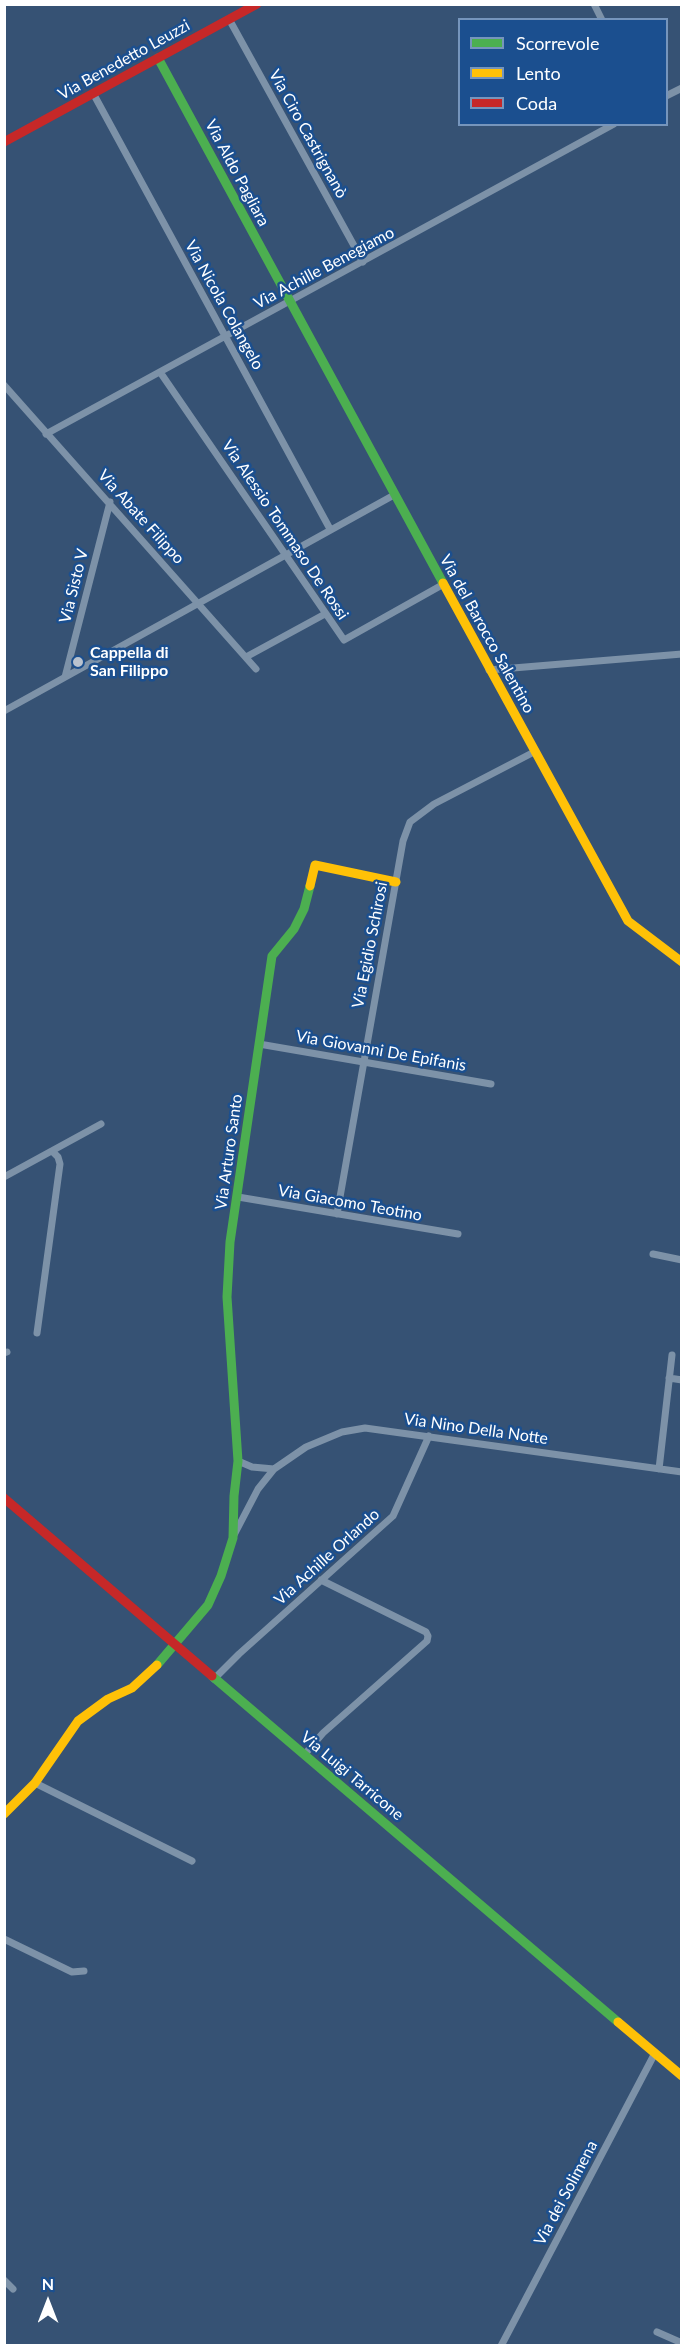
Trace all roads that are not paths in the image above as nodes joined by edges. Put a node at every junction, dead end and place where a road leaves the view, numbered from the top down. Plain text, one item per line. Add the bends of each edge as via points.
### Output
1 (257, 4) edge
2 (594, 4) edge
3 (601, 18) edge
4 (229, 20) junction
5 (158, 58) junction
6 (93, 93) junction
7 (610, 126) edge
8 (4, 142) edge
9 (363, 262) junction
10 (289, 302) junction
11 (225, 336) junction
12 (160, 372) junction
13 (4, 385) edge
14 (46, 434) junction
15 (394, 495) junction
16 (110, 502) junction
17 (330, 530) junction
18 (285, 554) junction
19 (442, 585) junction
20 (198, 603) junction
21 (326, 614) junction
22 (681, 654) edge
23 (246, 657) junction
24 (256, 669) dead end
25 (489, 670) junction
26 (65, 677) junction
27 (4, 711) edge
28 (534, 752) junction
29 (396, 882) junction
30 (681, 962) edge
31 (262, 1044) junction
32 (362, 1061) junction
33 (491, 1084) dead end
34 (101, 1124) dead end
35 (52, 1151) junction
36 (4, 1177) edge
37 (238, 1197) junction
38 (337, 1214) junction
39 (458, 1234) dead end
40 (653, 1254) dead end
41 (681, 1260) edge
42 (37, 1333) dead end
43 (672, 1355) dead end
44 (669, 1378) junction
45 (681, 1380) edge
46 (429, 1436) junction
47 (238, 1461) junction
48 (274, 1468) junction
49 (659, 1469) junction
50 (681, 1472) edge
51 (4, 1498) edge
52 (233, 1538) junction
53 (321, 1580) junction
54 (175, 1645) junction
55 (214, 1679) junction
56 (305, 1754) junction
57 (35, 1783) junction
58 (4, 1814) edge
59 (192, 1861) dead end
60 (4, 1939) edge
61 (84, 1971) dead end
62 (655, 2053) junction
63 (681, 2076) edge
64 (4, 2280) edge
65 (13, 2289) dead end
66 (657, 2332) dead end
67 (681, 2343) edge
68 (501, 2346) edge

1 - 4 street, Via Benedetto Leuzzi
2 - 3 street
4 - 5 street, Via Benedetto Leuzzi
4 - 9 street, Via Ciro Castrignanò
5 - 6 street, Via Benedetto Leuzzi
5 - 10 street, Via Aldo Pagliara
6 - 8 street, Via Benedetto Leuzzi
6 - 11 street, Via Nicola Colangelo
7 - 9 street, Via Achille Benegiamo
9 - 10 street, Via Achille Benegiamo
10 - 11 street, Via Achille Benegiamo
10 - 15 street, Via del Barocco Salentino
11 - 12 street, Via Achille Benegiamo
11 - 17 street, Via Nicola Colangelo
12 - 14 street, Via Achille Benegiamo
12 - 18 street, Via Alessio Tommaso De Rossi
13 - 14 street, Via Abate Filippo
14 - 16 street, Via Abate Filippo
15 - 17 street
15 - 19 street, Via del Barocco Salentino
16 - 20 street, Via Abate Filippo
16 - 26 street, Via Sisto V
17 - 18 street
18 - 20 street
18 - 21 street, Via Alessio Tommaso De Rossi
19 - 21 street, Via Alessio Tommaso De Rossi via 344,640
19 - 25 street, Via del Barocco Salentino
20 - 23 street, Via Abate Filippo
20 - 26 street
21 - 23 street
22 - 25 street
23 - 24 street, Via Abate Filippo
25 - 28 street, Via del Barocco Salentino
26 - 27 street
28 - 29 street, Via Egidio Schirosi via 434,804 410,822
28 - 30 street, Via del Barocco Salentino via 628,921
29 - 31 street, Via Arturo Santo via 315,864 304,909 272,956
29 - 32 street, Via Egidio Schirosi
31 - 32 street, Via Giovanni De Epifanis
31 - 37 street, Via Arturo Santo
32 - 33 street, Via Giovanni De Epifanis
32 - 38 street, Via Egidio Schirosi
34 - 35 street
35 - 36 street
35 - 42 street via 60,1164
37 - 38 street, Via Giacomo Teotino
37 - 47 street, Via Arturo Santo via 227,1296
38 - 39 street, Via Giacomo Teotino
40 - 41 street
43 - 44 street
44 - 45 street
44 - 49 street
46 - 48 street, Via Nino Della Notte via 365,1428 342,1432 306,1447
46 - 49 street, Via Nino Della Notte
46 - 53 street, Via Achille Orlando via 393,1516
47 - 48 street via 252,1467
47 - 52 street, Via Arturo Santo
48 - 52 street, Via Arturo Santo via 253,1497
49 - 50 street, Via Nino Della Notte
51 - 54 street, Via Luigi Tarricone
52 - 54 street, Via Arturo Santo via 208,1605
53 - 55 street, Via Achille Orlando
53 - 56 street via 428,1636
54 - 55 street, Via Luigi Tarricone
54 - 57 street, Via Arturo Santo via 132,1688 108,1699 78,1721
55 - 56 street, Via Luigi Tarricone
56 - 62 street, Via Luigi Tarricone
57 - 58 street, Via Arturo Santo
57 - 59 street
60 - 61 street via 72,1972
62 - 63 street, Via Luigi Tarricone
62 - 68 street, Via dei Solimena
64 - 65 street
66 - 67 street

